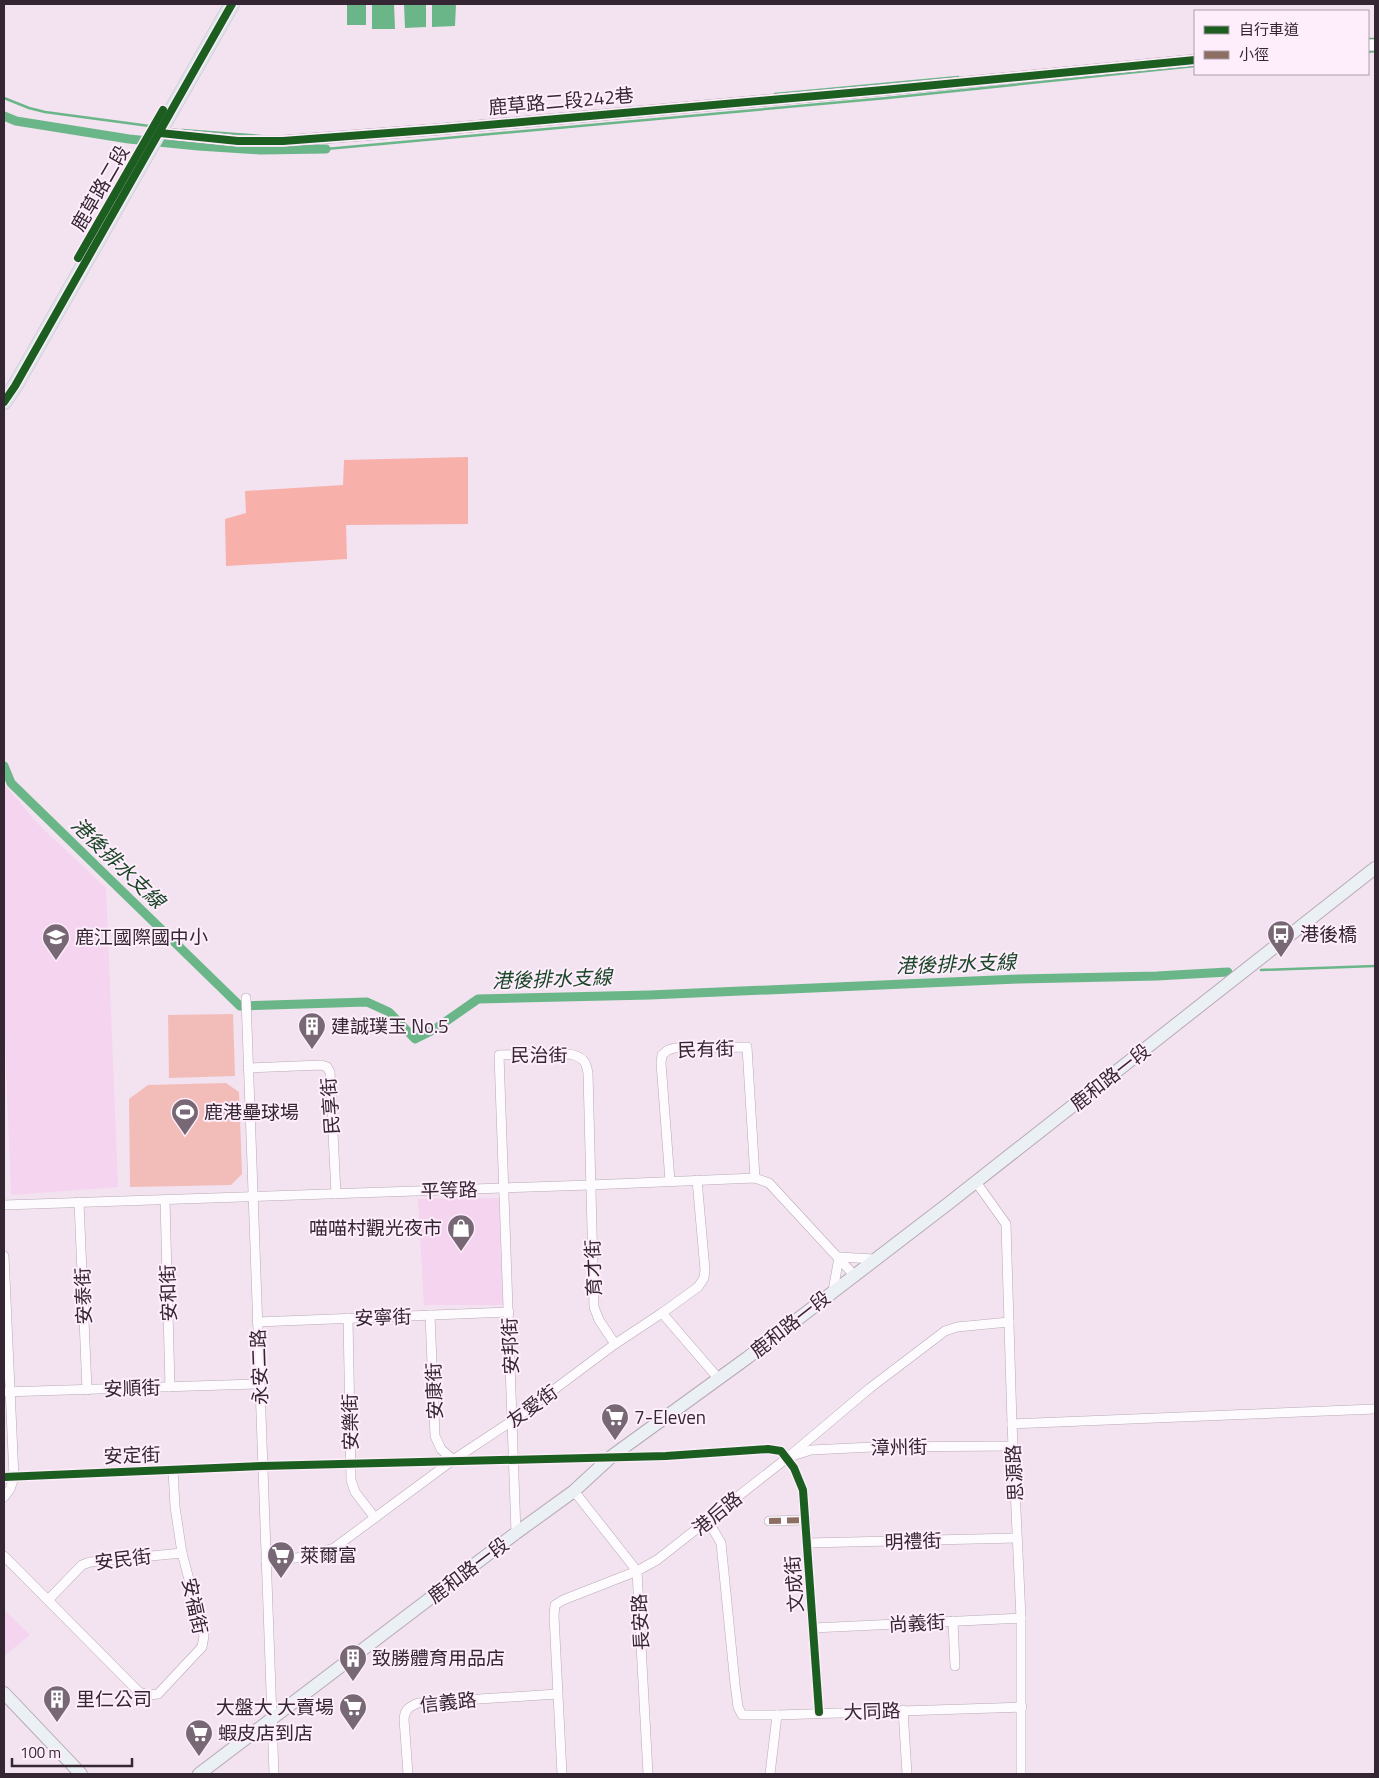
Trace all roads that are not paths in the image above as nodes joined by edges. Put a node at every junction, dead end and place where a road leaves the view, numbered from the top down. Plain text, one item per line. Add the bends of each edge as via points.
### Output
1 (223, 4) edge
2 (232, 4) edge
3 (1194, 60) edge
4 (160, 133) junction
5 (4, 387) edge
6 (4, 402) edge
7 (1375, 868) edge
8 (246, 998) dead end
9 (248, 1068) junction
10 (755, 1178) junction
11 (697, 1180) junction
12 (670, 1181) junction
13 (976, 1182) junction
14 (590, 1186) junction
15 (505, 1188) junction
16 (336, 1194) junction
17 (253, 1197) junction
18 (165, 1200) junction
19 (80, 1202) junction
20 (4, 1205) edge
21 (4, 1256) edge
22 (839, 1257) junction
23 (874, 1259) junction
24 (854, 1275) junction
25 (833, 1291) junction
26 (5, 1300) edge
27 (509, 1312) junction
28 (662, 1313) junction
29 (430, 1315) junction
30 (348, 1318) junction
31 (257, 1322) junction
32 (1009, 1322) junction
33 (615, 1344) junction
34 (718, 1378) junction
35 (260, 1384) junction
36 (170, 1387) junction
37 (87, 1390) junction
38 (6, 1392) edge
39 (1375, 1409) edge
40 (512, 1421) junction
41 (1012, 1424) junction
42 (1013, 1446) junction
43 (612, 1456) junction
44 (787, 1458) junction
45 (514, 1459) junction
46 (453, 1460) junction
47 (350, 1464) junction
48 (262, 1466) junction
49 (172, 1470) junction
50 (4, 1477) edge
51 (14, 1477) junction
52 (574, 1491) junction
53 (4, 1497) edge
54 (375, 1518) junction
55 (806, 1520) junction
56 (708, 1521) junction
57 (769, 1521) dead end
58 (516, 1533) junction
59 (1017, 1538) junction
60 (808, 1544) junction
61 (182, 1553) junction
62 (4, 1556) edge
63 (266, 1561) junction
64 (637, 1571) junction
65 (48, 1600) junction
66 (1021, 1618) junction
67 (952, 1621) junction
68 (813, 1628) junction
69 (955, 1666) dead end
70 (4, 1693) edge
71 (557, 1694) junction
72 (1022, 1706) junction
73 (903, 1710) junction
74 (819, 1712) junction
75 (777, 1715) junction
76 (272, 1718) junction
77 (81, 1774) edge
78 (199, 1774) edge
79 (274, 1774) edge
80 (408, 1774) edge
81 (562, 1774) edge
82 (648, 1774) edge
83 (770, 1774) edge
84 (907, 1774) edge
85 (1021, 1774) edge

1 - 5 main road, 鹿草路二段
2 - 4 main road, 鹿草路二段
3 - 4 street, 鹿草路二段242巷 via 283,141 238,141
4 - 6 main road, 鹿草路二段
7 - 13 main road, 鹿和路一段
8 - 9 street, 永安二路
9 - 16 street, 民享街 via 327,1067 330,1072
9 - 17 street, 永安二路
10 - 11 street, 平等路
10 - 12 street, 民有街 via 747,1047 675,1048 662,1055 661,1063
10 - 22 street via 769,1183
11 - 12 street, 平等路
11 - 28 street, 友愛街 via 704,1278 698,1287
12 - 14 street, 平等路
13 - 23 main road, 鹿和路一段
13 - 32 street, 思源路 via 1006,1224
14 - 15 street, 平等路
14 - 15 street, 民治街 via 588,1073 584,1059 570,1054 499,1055
14 - 33 street, 育才街 via 594,1306
15 - 16 street, 平等路
15 - 27 street, 安邦街
16 - 17 street, 平等路
17 - 18 street, 平等路
17 - 31 street, 永安二路
18 - 19 street, 平等路
18 - 36 street, 安和街
19 - 20 street, 平等路
19 - 37 street, 安泰街
21 - 26 street
22 - 23 street
22 - 24 street
22 - 25 street
23 - 24 main road, 鹿和路一段
24 - 25 main road, 鹿和路一段
25 - 34 main road, 鹿和路一段
26 - 38 street
27 - 29 street, 安寧街
27 - 40 street, 安邦街
28 - 33 street, 友愛街
28 - 34 street
29 - 30 street, 安寧街
29 - 46 street, 安康街 via 435,1436 441,1449
30 - 31 street, 安寧街
30 - 47 street, 安樂街
31 - 35 street, 永安二路
32 - 41 street, 思源路
32 - 44 street, 港后路 via 945,1331 870,1388
33 - 40 street, 友愛街
34 - 43 main road, 鹿和路一段
35 - 36 street, 安順街
35 - 48 street, 永安二路
36 - 37 street, 安順街
37 - 38 street, 安順街
38 - 51 street
39 - 41 street
40 - 45 street, 安邦街
40 - 46 street, 友愛街
41 - 42 street, 思源路
42 - 44 street, 漳州街 via 811,1450
42 - 59 street, 思源路
43 - 44 street, 安定街 via 768,1449 781,1451
43 - 45 street, 安定街
43 - 52 main road, 鹿和路一段
44 - 55 street, 文成街 via 803,1490
44 - 56 street, 港后路
45 - 46 street, 安定街
45 - 58 street, 安邦街
46 - 47 street, 安定街
46 - 54 street, 友愛街
47 - 48 street, 安定街
47 - 54 street, 安樂街 via 354,1492
48 - 49 street, 安定街
48 - 63 street, 永安二路
49 - 51 street, 安定街
49 - 61 street, 安福街
50 - 51 street, 安定街
51 - 53 street
52 - 58 main road, 鹿和路一段
52 - 64 street, 長安路
54 - 63 street, 友愛街 via 322,1553 305,1558
55 - 57 street
55 - 60 street, 文成街
56 - 64 street, 港后路 via 657,1560
56 - 75 street, 大同路 via 721,1543 738,1707 742,1715
58 - 76 main road, 鹿和路一段
59 - 60 street, 明禮街
59 - 66 street, 思源路
60 - 68 street, 文成街
61 - 65 street, 安民街 via 90,1562 82,1565
61 - 65 street, 安福街 via 204,1636 202,1647 158,1694 139,1692
62 - 65 street, 安福街
63 - 76 street, 永安二路
64 - 71 street, 港后路 via 555,1605
64 - 82 street, 長安路
66 - 67 street, 尚義街
66 - 72 street, 思源路
67 - 68 street, 尚義街
67 - 69 street
68 - 74 street, 文成街
70 - 77 main road
71 - 80 street, 信義路 via 409,1706 404,1712
71 - 81 street, 港后路
72 - 73 street, 大同路
72 - 85 street, 思源路
73 - 74 street, 大同路
73 - 84 street
74 - 75 street, 大同路
75 - 83 street
76 - 78 main road, 鹿和路一段
76 - 79 street, 永安二路

